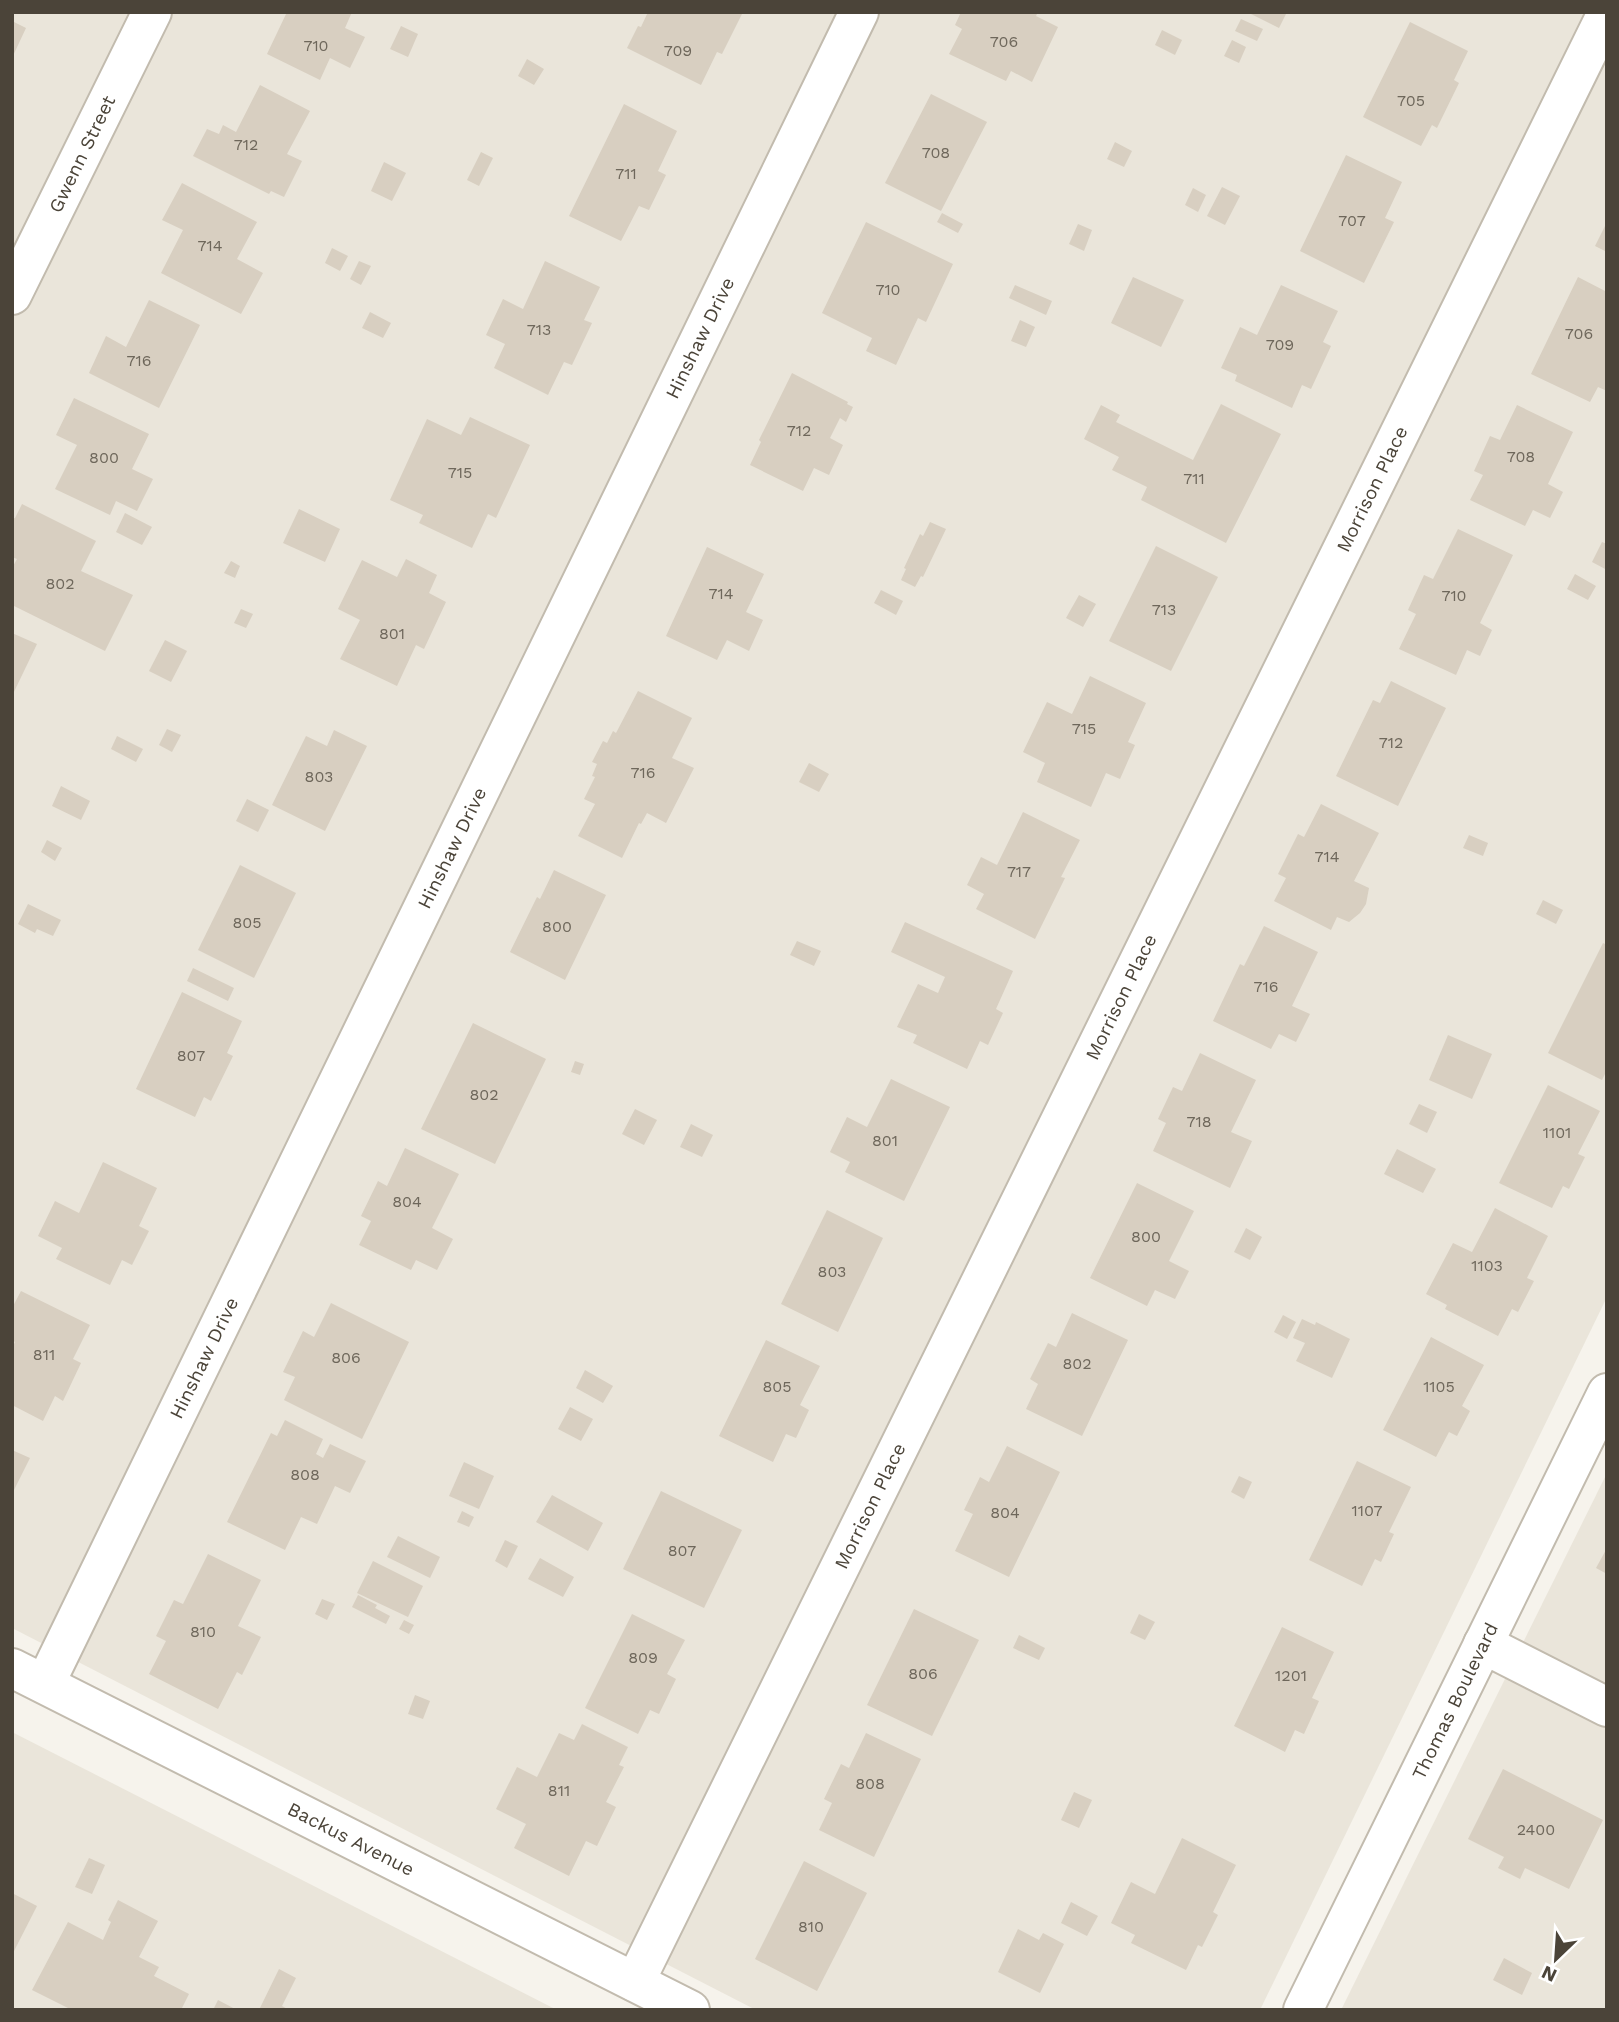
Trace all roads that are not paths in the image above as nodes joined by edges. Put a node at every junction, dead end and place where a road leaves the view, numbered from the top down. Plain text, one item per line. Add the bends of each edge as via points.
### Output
1 (152, 12) edge
2 (859, 12) edge
3 (1607, 13) edge
4 (12, 295) edge
5 (1607, 1393) edge
6 (1483, 1644) junction
7 (29, 1676) edge
8 (1607, 1707) edge
9 (635, 1982) junction
10 (690, 2010) edge
11 (1303, 2010) edge

1 - 4 street, Gwenn Street
2 - 7 street, Hinshaw Drive
3 - 9 street, Morrison Place
5 - 6 street, Thomas Boulevard
6 - 8 street
6 - 11 street, Thomas Boulevard
7 - 9 street, Backus Avenue
9 - 10 street, Backus Avenue

